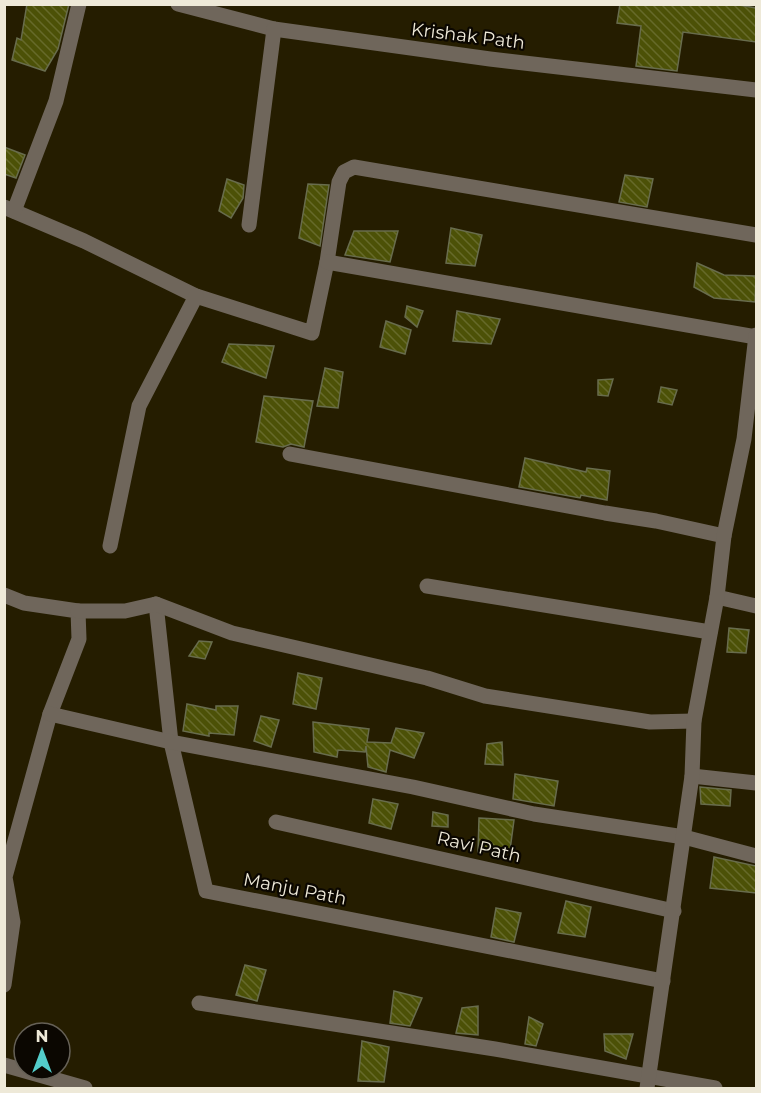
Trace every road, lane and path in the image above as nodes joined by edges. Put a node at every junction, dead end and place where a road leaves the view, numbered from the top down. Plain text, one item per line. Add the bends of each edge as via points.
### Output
1 (79, 4) edge
2 (178, 4) edge
3 (241, 4) edge
4 (238, 20) junction
5 (274, 29) junction
6 (756, 90) edge
7 (9, 209) edge
8 (249, 225) dead end
9 (756, 234) edge
10 (327, 262) junction
11 (196, 296) junction
12 (756, 336) edge
13 (290, 454) dead end
14 (724, 536) junction
15 (110, 546) dead end
16 (427, 586) dead end
17 (4, 595) edge
18 (717, 597) junction
19 (156, 604) junction
20 (756, 606) edge
21 (78, 611) junction
22 (710, 632) junction
23 (50, 714) junction
24 (694, 721) junction
25 (171, 742) junction
26 (692, 776) junction
27 (756, 783) edge
28 (276, 822) dead end
29 (684, 837) junction
30 (756, 856) edge
31 (674, 910) junction
32 (663, 981) junction
33 (4, 985) edge
34 (199, 1003) dead end
35 (4, 1065) edge
36 (647, 1083) edge
37 (85, 1089) edge
38 (715, 1089) edge

1 - 7 street via 56,101
2 - 4 street, Krishak Path
3 - 4 street
4 - 5 street, Krishak Path
5 - 6 street, Krishak Path
5 - 8 street
7 - 11 street
9 - 10 street via 354,167 344,172 339,182
10 - 11 street via 312,333
10 - 12 street
11 - 15 street via 139,406
12 - 14 street via 744,439
13 - 14 street
14 - 18 street
16 - 22 street
17 - 21 street via 24,603
18 - 20 street
18 - 22 street
19 - 21 street via 125,611
19 - 24 street via 232,633 427,678 485,696 650,722
19 - 25 street, Manju Path
21 - 23 street via 80,639
22 - 24 street
23 - 25 street
23 - 33 street via 5,877 13,922
24 - 26 street
25 - 29 street via 534,814
25 - 32 street, Manju Path via 206,891
26 - 27 street
26 - 29 street
28 - 31 street, Ravi Path
29 - 30 street
29 - 31 street
31 - 32 street
32 - 36 street
34 - 36 street via 495,1049
35 - 37 street
36 - 38 street

